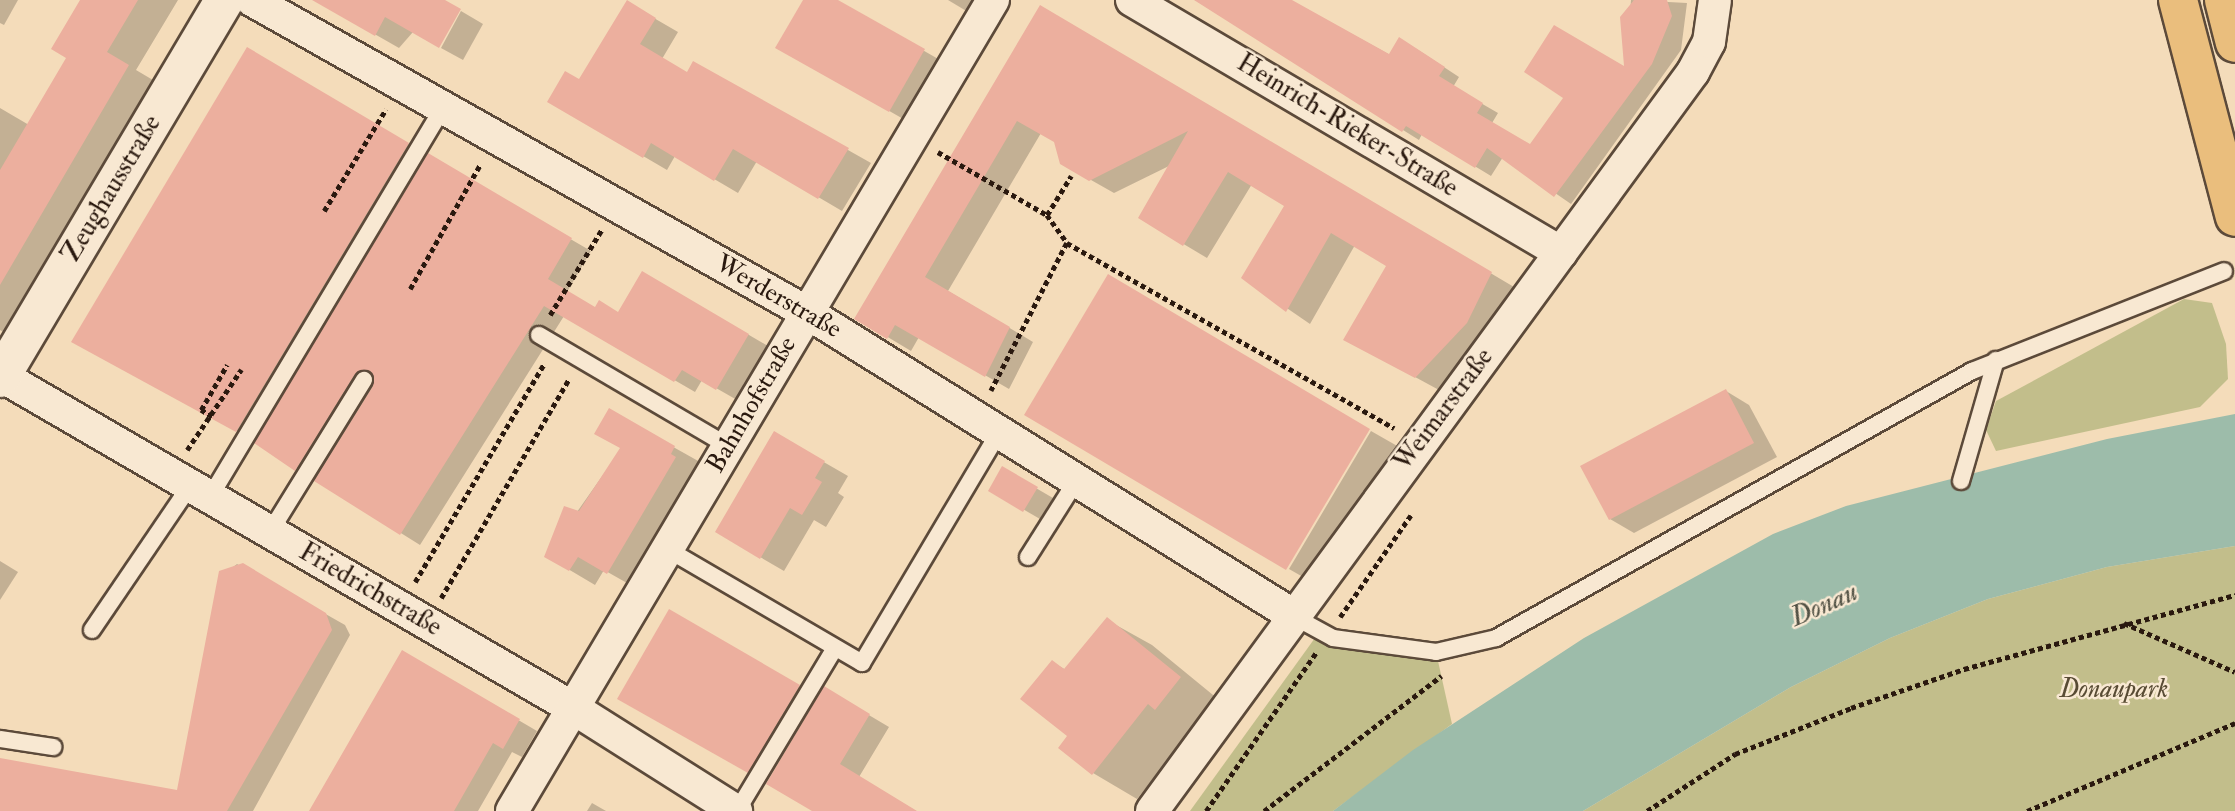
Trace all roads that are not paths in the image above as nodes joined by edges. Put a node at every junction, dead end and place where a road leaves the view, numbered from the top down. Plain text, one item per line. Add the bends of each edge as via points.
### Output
1 (224, 0) edge
2 (252, 0) edge
3 (993, 0) edge
4 (1132, 0) edge
5 (1715, 0) edge
6 (2178, 0) edge
7 (2224, 0) edge
8 (2235, 43) edge
9 (443, 107) junction
10 (2235, 217) edge
11 (1561, 253) junction
12 (2224, 271) dead end
13 (806, 312) junction
14 (538, 335) road end
15 (1996, 360) junction
16 (0, 376) edge
17 (364, 380) dead end
18 (988, 425) junction
19 (728, 446) junction
20 (1076, 481) junction
21 (1961, 481) dead end
22 (190, 485) junction
23 (270, 532) junction
24 (667, 549) junction
25 (1028, 557) dead end
26 (1291, 614) junction
27 (92, 630) dead end
28 (835, 648) junction
29 (573, 708) junction
30 (0, 739) edge
31 (53, 747) dead end
32 (522, 807) edge
33 (737, 811) edge
34 (1152, 811) edge

1 - 16 street, Zeughausstraße
2 - 9 street, Werderstraße
3 - 13 street, Bahnhofstraße
4 - 11 street, Heinrich-Rieker-Straße
5 - 11 street, Weimarstraße via 1709,42 1693,72
6 - 10 main road
7 - 8 main road
9 - 13 street, Werderstraße
9 - 22 lane
11 - 26 street, Weimarstraße
12 - 15 lane
13 - 18 street, Werderstraße
13 - 19 street, Bahnhofstraße
14 - 19 lane
15 - 21 lane
15 - 26 lane via 1833,443 1496,638 1436,652 1328,635
16 - 22 street, Friedrichstraße
17 - 23 lane
18 - 20 street, Werderstraße
18 - 28 lane via 862,663
19 - 24 street, Bahnhofstraße
20 - 25 lane
20 - 26 street, Werderstraße
22 - 23 street, Friedrichstraße
22 - 27 lane
23 - 29 street, Friedrichstraße
24 - 28 lane
24 - 29 street, Bahnhofstraße
26 - 34 street, Weimarstraße
28 - 33 lane
29 - 32 street, Bahnhofstraße
29 - 33 street, Friedrichstraße
30 - 31 lane

